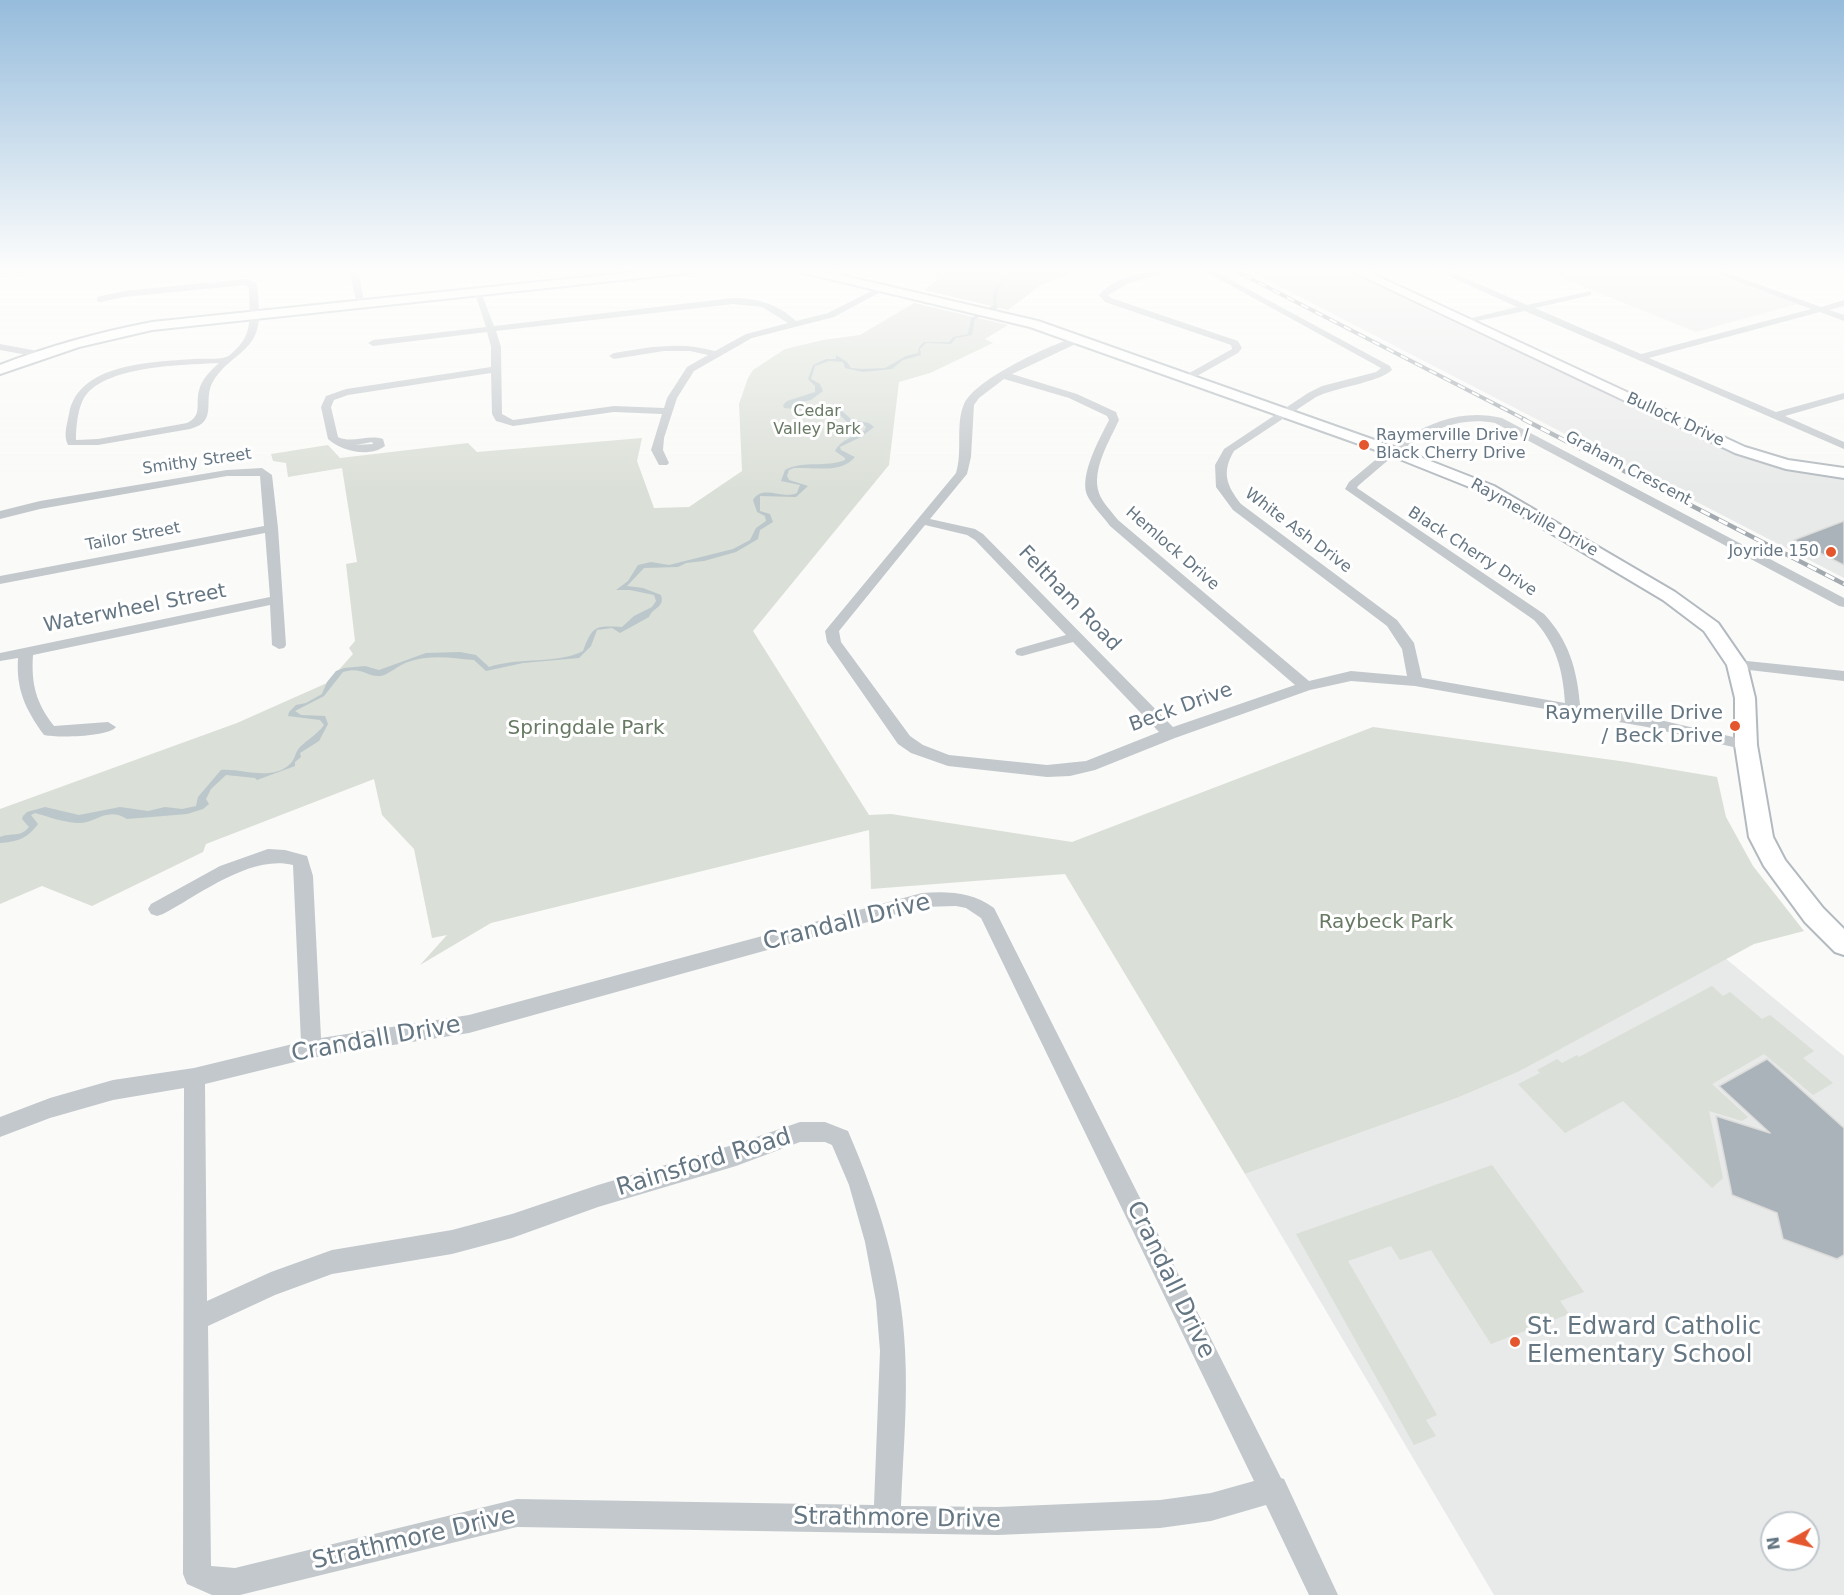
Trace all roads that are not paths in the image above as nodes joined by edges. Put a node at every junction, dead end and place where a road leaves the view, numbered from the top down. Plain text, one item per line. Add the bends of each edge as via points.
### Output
1 (78, 342) edge
2 (246, 342) edge
3 (378, 342) edge
4 (495, 342) edge
5 (736, 342) edge
6 (1072, 342) edge
7 (1089, 342) edge
8 (1233, 342) edge
9 (1344, 342) edge
10 (1510, 342) edge
11 (1607, 342) edge
12 (1695, 342) edge
13 (373, 343) dead end
14 (0, 346) edge
15 (38, 354) junction
16 (714, 354) junction
17 (614, 357) dead end
18 (1641, 357) junction
19 (228, 360) junction
20 (496, 369) junction
21 (0, 370) edge
22 (1003, 375) junction
23 (1188, 378) junction
24 (1844, 396) edge
25 (668, 411) junction
26 (1285, 413) junction
27 (1775, 416) junction
28 (342, 444) dead end
29 (1844, 446) edge
30 (1392, 451) junction
31 (663, 463) dead end
32 (1844, 473) edge
33 (0, 515) edge
34 (922, 521) junction
35 (272, 528) junction
36 (0, 580) edge
37 (277, 600) junction
38 (1844, 603) edge
39 (1075, 637) junction
40 (279, 645) dead end
41 (26, 651) junction
42 (1022, 652) dead end
43 (0, 657) edge
44 (1737, 665) junction
45 (1844, 676) edge
46 (1414, 681) junction
47 (1306, 686) junction
48 (1573, 708) junction
49 (108, 727) dead end
50 (1170, 734) junction
51 (1746, 745) junction
52 (157, 909) dead end
53 (1844, 945) edge
54 (311, 1049) junction
55 (194, 1077) junction
56 (0, 1128) edge
57 (197, 1318) junction
58 (1274, 1489) junction
59 (887, 1520) junction
60 (1324, 1595) edge

1 - 15 street
2 - 19 street
3 - 13 street
4 - 20 street
5 - 16 street
6 - 22 street
7 - 23 street, Raymerville Drive
8 - 23 street via 1235,351
9 - 26 street, White Ash Drive via 1381,362 1387,370 1326,388
10 - 32 street, Bullock Drive via 1740,450 1786,464
11 - 18 street
12 - 18 street
14 - 15 street
15 - 21 street
16 - 17 street via 681,347
16 - 25 street via 685,375
18 - 27 street
19 - 19 street via 141,368 100,380 82,393 70,441 98,442 195,424 204,416 203,388
20 - 25 street via 497,414 504,421 614,409
20 - 28 street via 346,392 330,398 326,407 331,435
22 - 34 street via 973,397 966,424 963,468
22 - 47 street, Hemlock Drive via 1073,396 1112,414 1114,420 1091,480 1099,504 1114,523
23 - 26 street, Raymerville Drive
24 - 27 street
25 - 31 street via 657,450
26 - 30 street, Raymerville Drive
26 - 46 street, White Ash Drive via 1230,449 1221,465 1225,494 1392,623 1404,635 1412,654
27 - 29 street
30 - 38 street, Graham Crescent via 1424,430 1478,416 1498,420
30 - 44 street, Raymerville Drive via 1488,489 1669,596 1711,627
30 - 48 street, Black Cherry Drive via 1351,489 1547,624 1554,631 1567,663
33 - 35 street, Smithy Street via 227,473 262,471 266,476
34 - 39 street, Feltham Road via 979,537
34 - 50 street, Beck Drive via 842,617 831,637 904,740 948,760 1058,771 1089,766
35 - 36 street, Tailor Street
35 - 37 street, Smithy Street
37 - 40 street, Smithy Street
37 - 41 street, Waterwheel Street
39 - 42 street
39 - 50 street, Feltham Road
41 - 43 street, Waterwheel Street
41 - 49 street via 26,695 49,731
44 - 45 street
44 - 51 street, Raymerville Drive via 1745,698
46 - 47 street, Beck Drive via 1351,676
46 - 48 street, Beck Drive
47 - 50 street, Beck Drive
48 - 51 street, Beck Drive
51 - 53 street, Raymerville Drive via 1761,837 1776,866 1814,915
52 - 54 street via 246,862 269,856 301,861
54 - 55 street, Crandall Drive
54 - 58 street, Crandall Drive via 469,1024 922,900 951,897 976,903 988,913 1013,962
55 - 56 street, Crandall Drive via 114,1090 50,1108
55 - 57 street, Strathmore Drive
57 - 59 street, Strathmore Drive via 197,1574 213,1581 235,1582 517,1513
57 - 59 street, Rainsford Road via 271,1284 332,1262 452,1242 800,1132 825,1132 840,1138 860,1185 877,1242 888,1301 893,1352
58 - 59 street, Strathmore Drive via 1211,1507 1160,1515 998,1521
58 - 60 street, Crandall Drive

